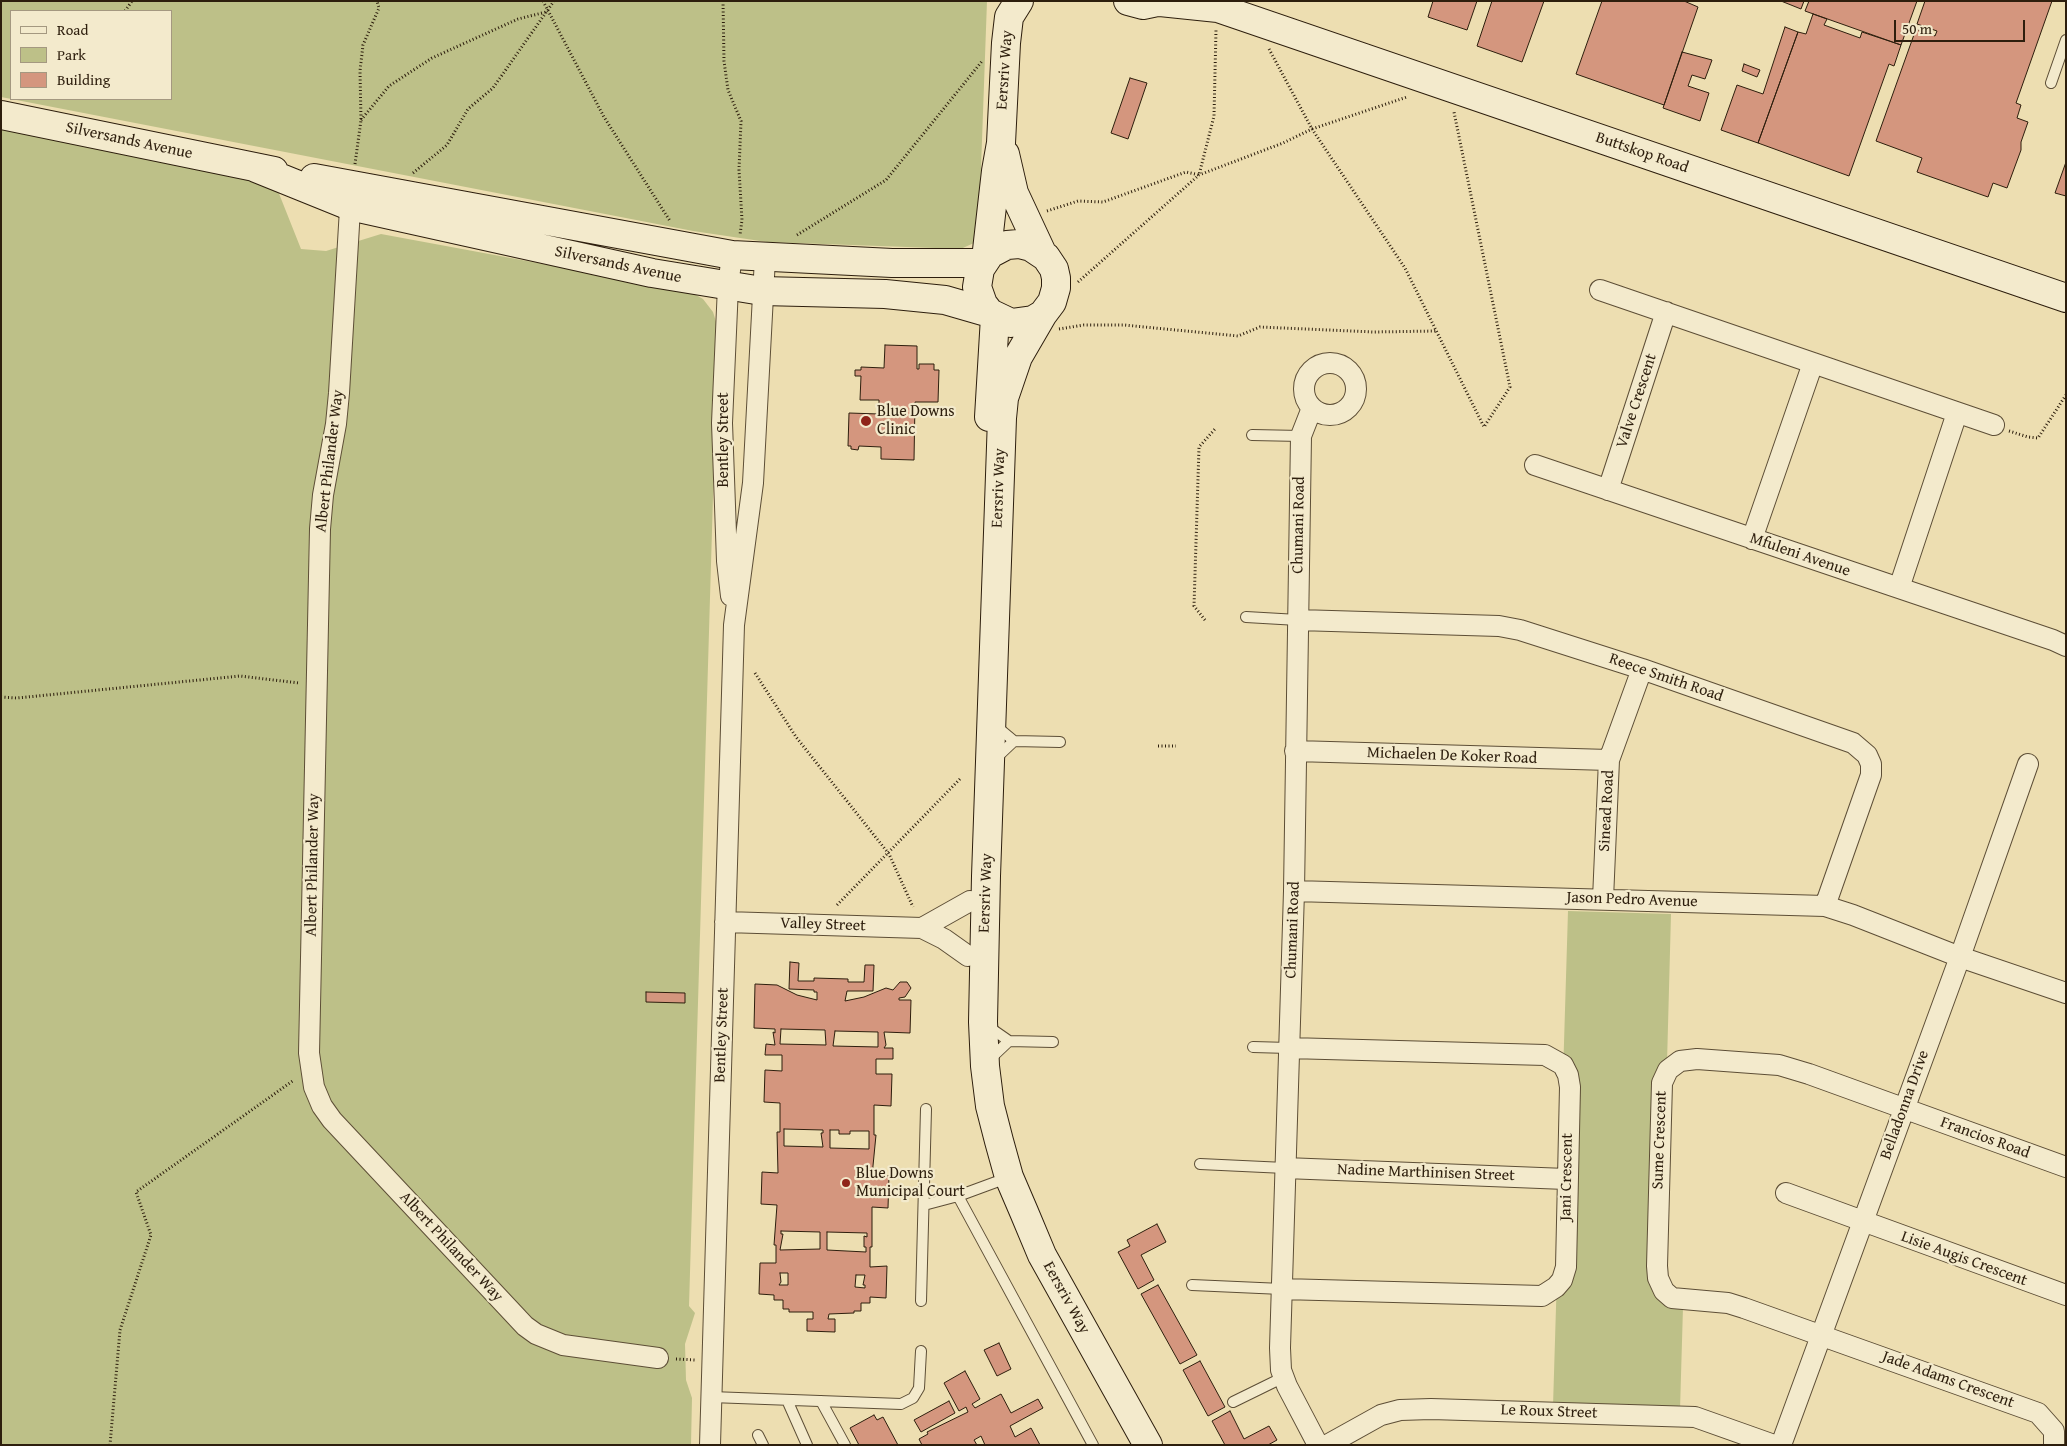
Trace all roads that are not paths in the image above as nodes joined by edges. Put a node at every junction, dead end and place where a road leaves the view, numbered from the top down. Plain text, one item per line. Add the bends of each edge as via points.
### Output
1 (1019, 1) edge
2 (1128, 1) edge
3 (1161, 2) edge
4 (1215, 10) edge
5 (2066, 40) edge
6 (2051, 83) dead end
7 (1, 115) edge
8 (1001, 143) junction
9 (352, 187) junction
10 (736, 247) junction
11 (1042, 253) junction
12 (764, 258) junction
13 (984, 261) junction
14 (728, 286) junction
15 (762, 290) junction
16 (1600, 290) dead end
17 (2066, 298) edge
18 (1666, 312) junction
19 (992, 315) junction
20 (1047, 322) junction
21 (1813, 363) junction
22 (1312, 408) dead end
23 (1957, 413) junction
24 (1994, 426) road end
25 (1252, 435) dead end
26 (1301, 436) junction
27 (1535, 465) dead end
28 (724, 482) junction
29 (753, 483) junction
30 (1608, 490) junction
31 (1752, 539) junction
32 (1899, 588) junction
33 (1246, 617) dead end
34 (1298, 620) junction
35 (734, 625) junction
36 (2066, 646) edge
37 (1642, 669) junction
38 (992, 722) junction
39 (1014, 741) junction
40 (1060, 742) dead end
41 (1295, 751) junction
42 (1610, 760) junction
43 (2028, 764) dead end
44 (990, 766) junction
45 (1294, 891) junction
46 (1603, 899) junction
47 (970, 901) junction
48 (1825, 906) junction
49 (725, 922) junction
50 (922, 928) junction
51 (968, 956) junction
52 (1960, 956) junction
53 (2066, 994) edge
54 (983, 1022) junction
55 (1009, 1040) junction
56 (1053, 1042) dead end
57 (1254, 1047) dead end
58 (1289, 1048) junction
59 (985, 1066) junction
60 (926, 1109) dead end
61 (1904, 1109) junction
62 (1200, 1164) dead end
63 (1285, 1168) junction
64 (2066, 1168) edge
65 (1566, 1178) junction
66 (996, 1182) junction
67 (1786, 1193) dead end
68 (958, 1196) junction
69 (924, 1205) junction
70 (1862, 1222) junction
71 (1192, 1286) dead end
72 (1282, 1289) junction
73 (2066, 1295) edge
74 (921, 1300) dead end
75 (1822, 1334) junction
76 (920, 1351) dead end
77 (658, 1358) road end
78 (1284, 1377) junction
79 (711, 1397) junction
80 (787, 1400) junction
81 (821, 1401) junction
82 (1233, 1402) dead end
83 (710, 1445) edge
84 (807, 1445) edge
85 (845, 1445) edge
86 (1093, 1445) edge
87 (1131, 1445) edge
88 (1148, 1445) edge
89 (1318, 1445) edge
90 (1327, 1445) edge
91 (1774, 1445) edge
92 (1781, 1445) edge
93 (2054, 1445) edge

1 - 8 main road, Eersriv Way via 1010,17 1006,43
2 - 3 main road, Buttskop Road via 1143,5
3 - 4 main road, Buttskop Road
4 - 17 main road, Buttskop Road
5 - 6 lane
7 - 9 main road, Silversands Avenue
8 - 11 main road, Eersriv Way via 1014,193
8 - 13 main road, Eersriv Way
9 - 10 main road, Silversands Avenue
9 - 14 main road, Silversands Avenue via 652,273
9 - 77 street, Albert Philander Way via 339,393 320,529 309,1053 314,1087 332,1120 525,1326 554,1343
10 - 12 main road, Silversands Avenue
10 - 14 street, Bentley Street
11 - 13 main road via 1032,247 1013,244 996,250
11 - 20 main road via 1054,269 1057,284
12 - 13 main road, Silversands Avenue via 920,264
12 - 15 street, Bentley Street
13 - 19 main road via 977,286 983,304
14 - 15 main road, Silversands Avenue
14 - 28 street, Bentley Street via 722,423
15 - 19 main road, Silversands Avenue via 885,294 945,300
15 - 29 street, Bentley Street
16 - 18 street
18 - 21 street
18 - 30 street, Valve Crescent
19 - 20 main road via 1005,322
19 - 47 main road, Eersriv Way
20 - 38 main road, Eersriv Way via 1018,357 1004,398
21 - 23 street
21 - 31 street
22 - 26 street, Chumani Road
23 - 24 street
23 - 32 street
25 - 26 lane
26 - 34 street, Chumani Road
27 - 30 street, Mfuleni Avenue
28 - 29 street
28 - 35 street, Bentley Street via 727,562
29 - 35 street, Bentley Street
30 - 31 street, Mfuleni Avenue
31 - 32 street, Mfuleni Avenue
32 - 36 street, Mfuleni Avenue
33 - 34 lane
34 - 37 street, Reece Smith Road via 1499,626
34 - 41 street, Chumani Road
35 - 49 street, Bentley Street
37 - 42 street, Sinead Road
37 - 48 street, Reece Smith Road via 1853,743 1867,755 1871,764 1868,787
38 - 39 lane
38 - 44 main road, Eersriv Way
39 - 40 lane
39 - 44 lane
41 - 42 street, Michaelen De Koker Road
41 - 45 street, Chumani Road
42 - 46 street, Sinead Road
43 - 52 street, Belladonna Drive
44 - 54 main road, Eersriv Way
45 - 46 street, Jason Pedro Avenue
45 - 58 street, Chumani Road
46 - 48 street, Jason Pedro Avenue
47 - 50 street
47 - 51 main road, Eersriv Way
48 - 52 street, Jason Pedro Avenue
49 - 50 street, Valley Street
49 - 79 street, Bentley Street
50 - 51 street, Valley Street
51 - 66 main road, Eersriv Way via 968,1032 972,1071 984,1139
52 - 53 street
52 - 61 street, Belladonna Drive
54 - 55 lane
54 - 59 main road, Eersriv Way
55 - 56 lane
55 - 59 lane
57 - 58 lane
58 - 63 street, Chumani Road
58 - 65 street, Jani Crescent via 1545,1055 1554,1058 1563,1065 1570,1087
59 - 88 main road, Eersriv Way via 1009,1177 1042,1255
60 - 69 lane
61 - 64 street, Francios Road
61 - 70 street, Belladonna Drive
61 - 75 street, Sume Crescent via 1779,1065 1697,1059 1680,1061 1668,1070 1662,1083 1657,1266 1664,1291 1672,1298 1728,1303
62 - 63 lane
63 - 65 street, Nadine Marthinisen Street
63 - 72 street, Chumani Road
65 - 72 street, Jani Crescent via 1566,1267 1562,1280 1548,1294 1503,1296
66 - 68 lane
66 - 87 main road, Eersriv Way via 1028,1258
67 - 70 street, Lisie Augis Crescent
68 - 69 lane
68 - 86 lane
69 - 74 lane
70 - 73 street, Lisie Augis Crescent
70 - 75 street, Belladonna Drive
71 - 72 lane
72 - 78 street, Chumani Road via 1280,1348
75 - 92 street, Belladonna Drive
75 - 93 street, Jade Adams Crescent via 2038,1413 2054,1432
76 - 81 lane via 919,1388 908,1402
78 - 82 lane
78 - 89 street, Chumani Road
79 - 80 lane
79 - 83 street, Bentley Street
80 - 81 lane
80 - 84 lane
81 - 85 lane
90 - 91 street, Le Roux Street via 1381,1415 1400,1410 1431,1409 1695,1417

